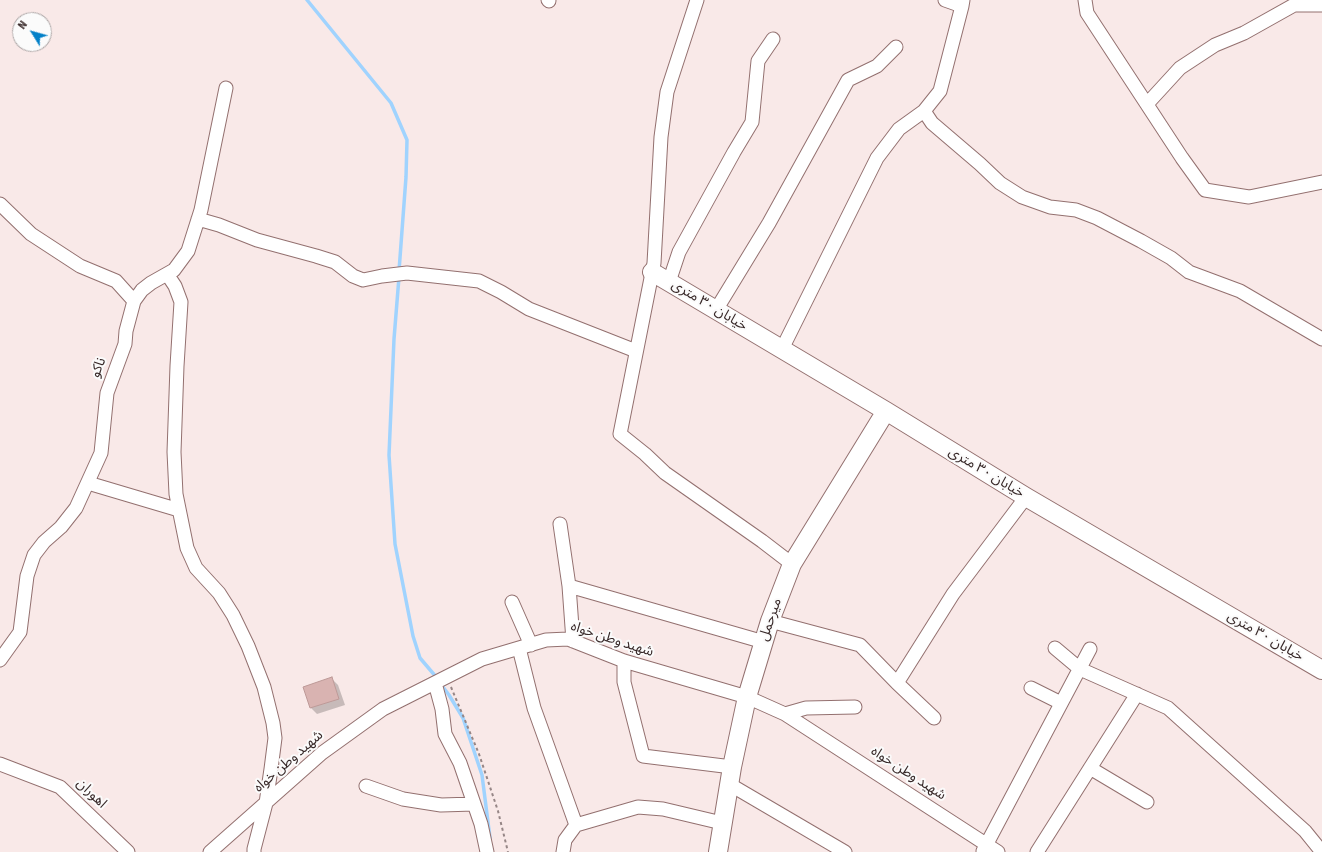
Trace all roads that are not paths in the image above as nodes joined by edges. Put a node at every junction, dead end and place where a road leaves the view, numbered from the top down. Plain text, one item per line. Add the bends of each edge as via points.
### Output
1 (697, 0) edge
2 (945, 0) edge
3 (1085, 0) edge
4 (963, 3) edge
5 (1322, 5) edge
6 (773, 39) dead end
7 (896, 47) dead end
8 (226, 88) dead end
9 (1147, 104) junction
10 (924, 111) junction
11 (1322, 182) edge
12 (0, 204) edge
13 (198, 219) junction
14 (652, 272) junction
15 (167, 274) junction
16 (669, 282) junction
17 (134, 301) junction
18 (716, 310) junction
19 (1322, 339) edge
20 (782, 350) junction
21 (636, 351) junction
22 (886, 411) junction
23 (88, 483) junction
24 (1026, 498) junction
25 (179, 510) junction
26 (560, 524) dead end
27 (792, 564) junction
28 (569, 586) junction
29 (512, 602) dead end
30 (770, 621) junction
31 (0, 639) edge
32 (573, 641) junction
33 (764, 642) junction
34 (525, 646) junction
35 (1055, 648) dead end
36 (9, 649) junction
37 (1090, 649) dead end
38 (0, 660) edge
39 (624, 662) junction
40 (1080, 669) junction
41 (1322, 670) edge
42 (435, 683) junction
43 (897, 683) junction
44 (1031, 688) dead end
45 (1137, 694) junction
46 (747, 697) junction
47 (1061, 703) junction
48 (855, 707) dead end
49 (785, 714) junction
50 (934, 718) dead end
51 (0, 764) edge
52 (1090, 768) junction
53 (730, 776) junction
54 (366, 786) dead end
55 (1147, 802) dead end
56 (266, 803) junction
57 (474, 804) junction
58 (722, 824) junction
59 (576, 825) junction
60 (985, 848) edge
61 (128, 852) edge
62 (210, 852) edge
63 (254, 852) edge
64 (487, 852) edge
65 (563, 852) edge
66 (718, 852) edge
67 (845, 852) edge
68 (998, 852) edge
69 (1037, 852) edge
70 (1322, 852) edge

1 - 14 street via 667,92 661,137
2 - 4 street
3 - 9 street via 1087,13
4 - 10 street via 940,91
5 - 9 street via 1294,5 1244,33 1215,45 1180,68
6 - 16 street via 758,61 752,122 679,252
7 - 18 street via 876,66 848,80 769,223
8 - 13 street, ناکو
9 - 11 street via 1205,190 1249,197
10 - 19 street via 932,123 1000,183 1022,197 1050,207 1076,210 1098,218 1171,258 1189,272 1240,291
10 - 20 street via 899,129 877,158
12 - 17 street via 31,234 80,266 116,281
13 - 15 street, ناکو via 188,251 174,270
13 - 21 street via 257,240 335,262 352,276 363,280 407,273 479,281 529,309
14 - 16 street, خیابان ۳۰ متری
14 - 21 street
15 - 17 street, ناکو via 142,290
15 - 25 street via 181,302 174,452
16 - 18 street, خیابان ۳۰ متری
17 - 23 street, ناکو via 125,344 107,392 101,453
18 - 20 street, خیابان ۳۰ متری
20 - 22 street, خیابان ۳۰ متری
21 - 27 street via 620,434 665,473
22 - 24 street, خیابان ۳۰ متری
22 - 27 street, میرحمل
23 - 25 street
23 - 36 street, ناکو via 76,508 34,555 27,576 20,632
24 - 41 street, خیابان ۳۰ متری
24 - 43 street via 953,594
25 - 56 street via 187,548 196,568 219,593 233,615 264,687 275,738
26 - 28 street
27 - 30 street, میرحمل
28 - 32 street
28 - 33 street
29 - 34 street
30 - 33 street, میرحمل
30 - 43 street via 860,645
31 - 36 street
32 - 34 street, شهید وطن خواه via 546,640
32 - 39 street, شهید وطن خواه
33 - 46 street, میرحمل
34 - 42 street, شهید وطن خواه via 482,659
34 - 59 street via 534,708
35 - 40 street
36 - 38 street, ناکو
37 - 40 street
39 - 46 street, شهید وطن خواه
39 - 53 street via 624,682 643,756
40 - 45 street
40 - 47 street
42 - 56 street, شهید وطن خواه via 383,709 322,753
42 - 57 street via 445,734 460,763
43 - 50 street
44 - 47 street
45 - 52 street
45 - 70 street via 1168,708 1305,832
46 - 49 street, شهید وطن خواه
46 - 53 street, میرحمل
47 - 60 street
48 - 49 street via 806,708
49 - 60 street, شهید وطن خواه
51 - 61 street, اهوران via 60,787
52 - 55 street
52 - 69 street
53 - 58 street, میرحمل
53 - 67 street
54 - 57 street via 403,800 441,805
56 - 62 street, شهید وطن خواه
56 - 63 street
57 - 64 street
58 - 59 street via 663,809 638,807
58 - 66 street, میرحمل
59 - 65 street via 564,840
60 - 68 street, شهید وطن خواه

